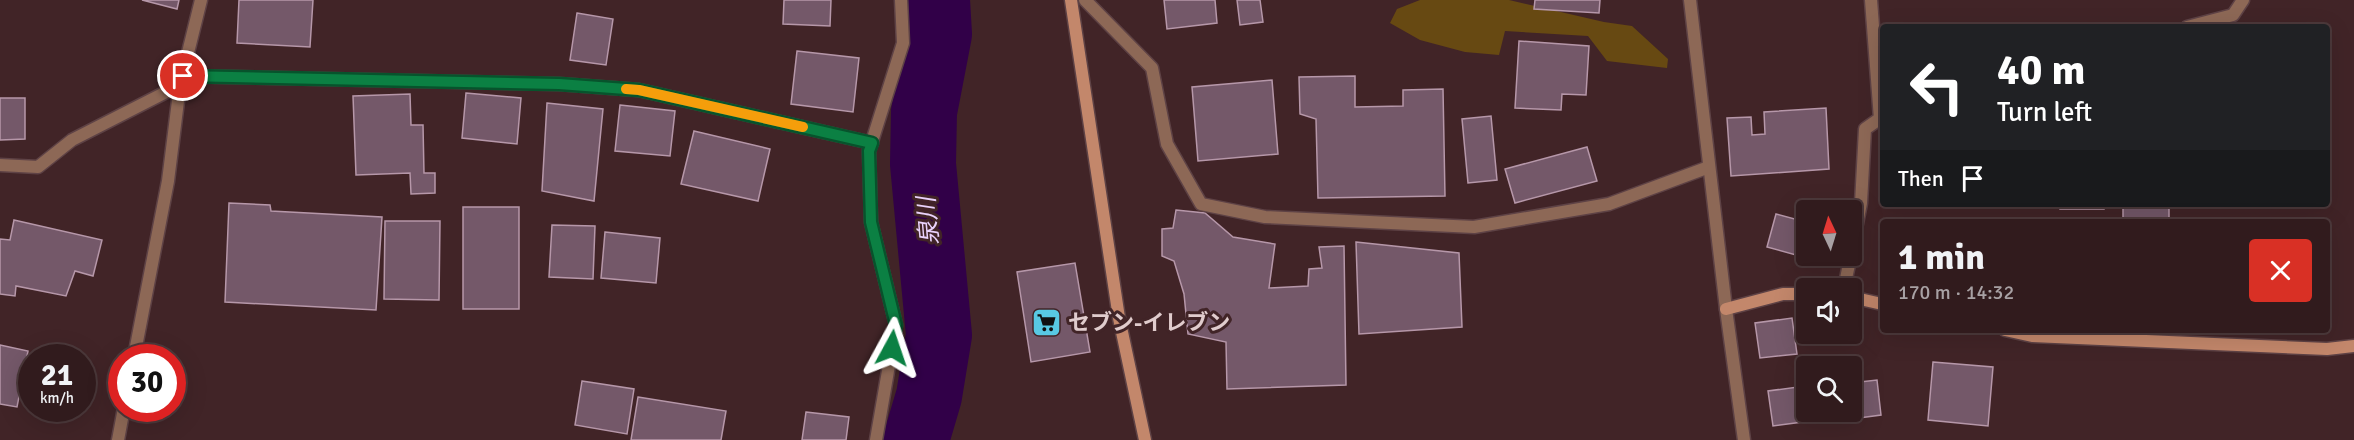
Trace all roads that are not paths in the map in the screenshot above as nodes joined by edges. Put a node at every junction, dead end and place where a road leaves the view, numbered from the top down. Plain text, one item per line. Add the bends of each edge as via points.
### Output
1 (201, 0) edge
2 (901, 0) edge
3 (1071, 0) edge
4 (1085, 0) edge
5 (1690, 0) edge
6 (1870, 0) edge
7 (2242, 0) edge
8 (2198, 24) edge
9 (182, 81) junction
10 (1880, 107) edge
11 (1880, 119) edge
12 (872, 143) junction
13 (0, 165) edge
14 (1709, 167) junction
15 (1861, 200) edge
16 (1796, 294) edge
17 (1862, 299) edge
18 (1880, 304) edge
19 (1726, 309) junction
20 (2018, 333) edge
21 (137, 344) edge
22 (2354, 346) edge
23 (121, 422) edge
24 (118, 440) edge
25 (876, 440) edge
26 (1145, 440) edge
27 (1744, 440) edge

1 - 9 street
2 - 12 street via 903,43
3 - 26 street via 1119,318
4 - 14 street via 1152,68 1167,144 1201,204 1264,217 1474,227 1609,204
5 - 14 street
6 - 10 street
7 - 8 street via 2233,15
9 - 12 street via 559,84 639,90
9 - 13 street via 72,140 38,167
9 - 21 street via 168,181
11 - 15 street via 1865,129
12 - 25 street via 871,222 896,325
14 - 19 street
16 - 19 street
17 - 18 street
19 - 27 street
20 - 22 street via 2327,349
23 - 24 street

